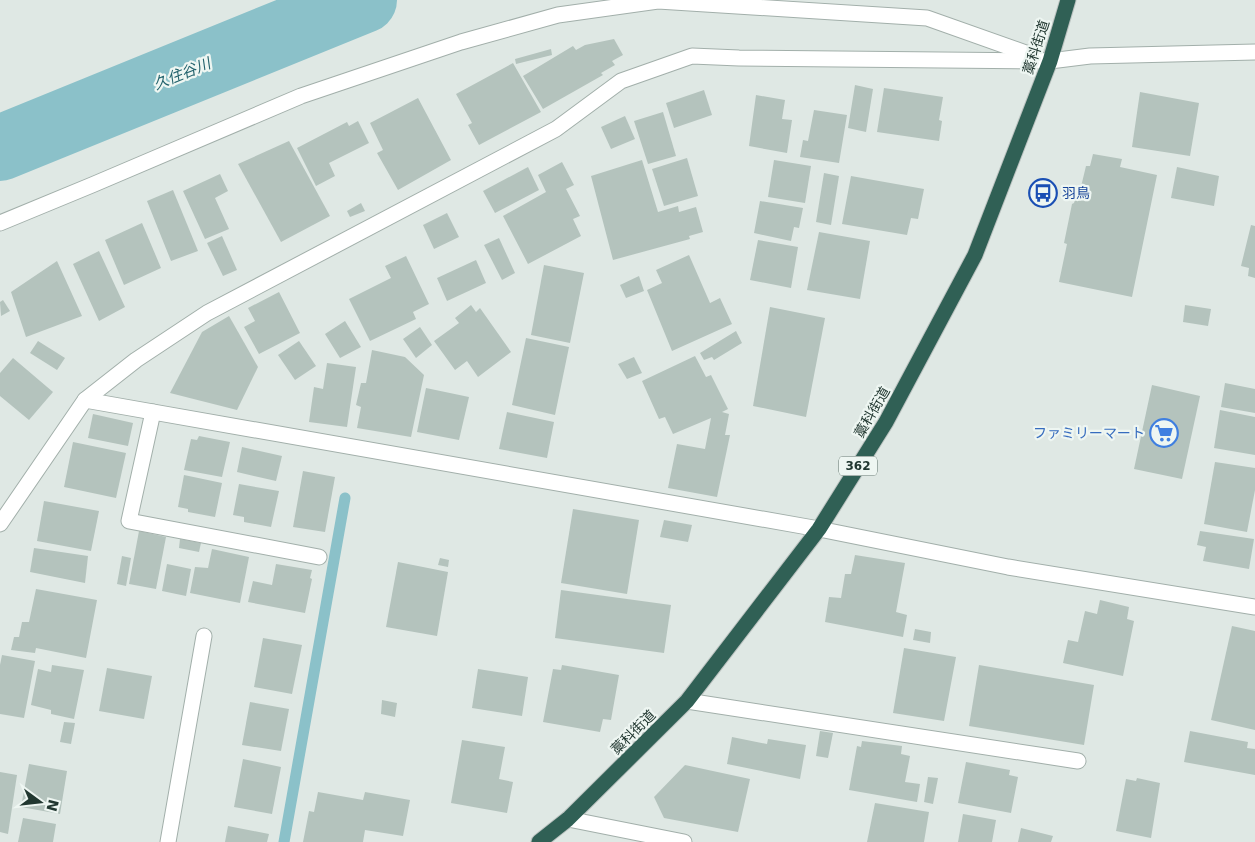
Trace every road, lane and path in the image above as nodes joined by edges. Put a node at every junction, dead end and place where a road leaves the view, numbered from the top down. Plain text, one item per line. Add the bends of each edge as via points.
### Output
1 (1068, 0) edge
2 (1255, 52) edge
3 (1050, 61) junction
4 (0, 223) edge
5 (85, 400) junction
6 (153, 412) junction
7 (0, 524) edge
8 (818, 529) junction
9 (319, 557) dead end
10 (1255, 607) edge
11 (204, 636) dead end
12 (687, 701) junction
13 (1078, 761) dead end
14 (568, 819) junction
15 (168, 842) edge
16 (539, 842) edge
17 (684, 842) edge

1 - 3 highway, 藁科街道 / 362
2 - 3 street via 1090,56
3 - 4 street via 927,18 658,0 558,16 461,42 301,96
3 - 5 street via 692,56 621,81 556,129 207,313 136,360
3 - 8 highway, 藁科街道 / 362 via 975,255 886,422
5 - 6 street
5 - 7 street
6 - 8 street
6 - 9 street via 129,520
8 - 10 street via 1008,567
8 - 12 highway, 藁科街道 / 362
11 - 15 street
12 - 13 street
12 - 14 highway, 藁科街道 / 362
14 - 16 highway, 藁科街道 / 362
14 - 17 street

